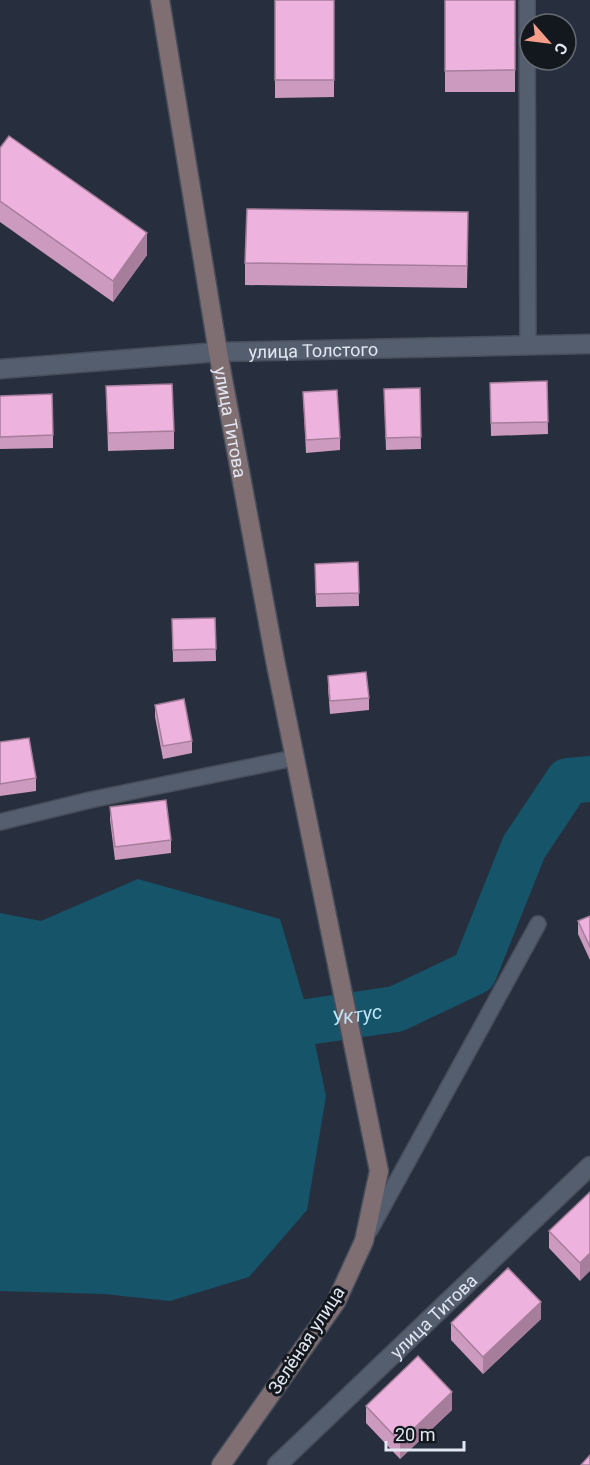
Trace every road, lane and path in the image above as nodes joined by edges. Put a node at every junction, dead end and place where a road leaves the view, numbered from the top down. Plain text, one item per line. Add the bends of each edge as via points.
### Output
1 (160, 0) edge
2 (527, 0) edge
3 (590, 344) edge
4 (528, 345) junction
5 (218, 352) junction
6 (0, 369) edge
7 (294, 758) junction
8 (0, 822) edge
9 (538, 924) dead end
10 (590, 1166) edge
11 (379, 1171) joint
12 (364, 1241) junction
13 (221, 1465) edge
14 (277, 1465) edge

1 - 5 street, улица Титова
2 - 4 lane
3 - 4 street, улица Толстого
4 - 5 street, улица Толстого
5 - 6 street, улица Толстого
5 - 7 street, улица Титова
7 - 8 lane
7 - 11 street, улица Титова
9 - 12 lane
10 - 14 street, улица Титова
11 - 12 street, Зелёная улица
12 - 13 street, Зелёная улица via 336,1302

